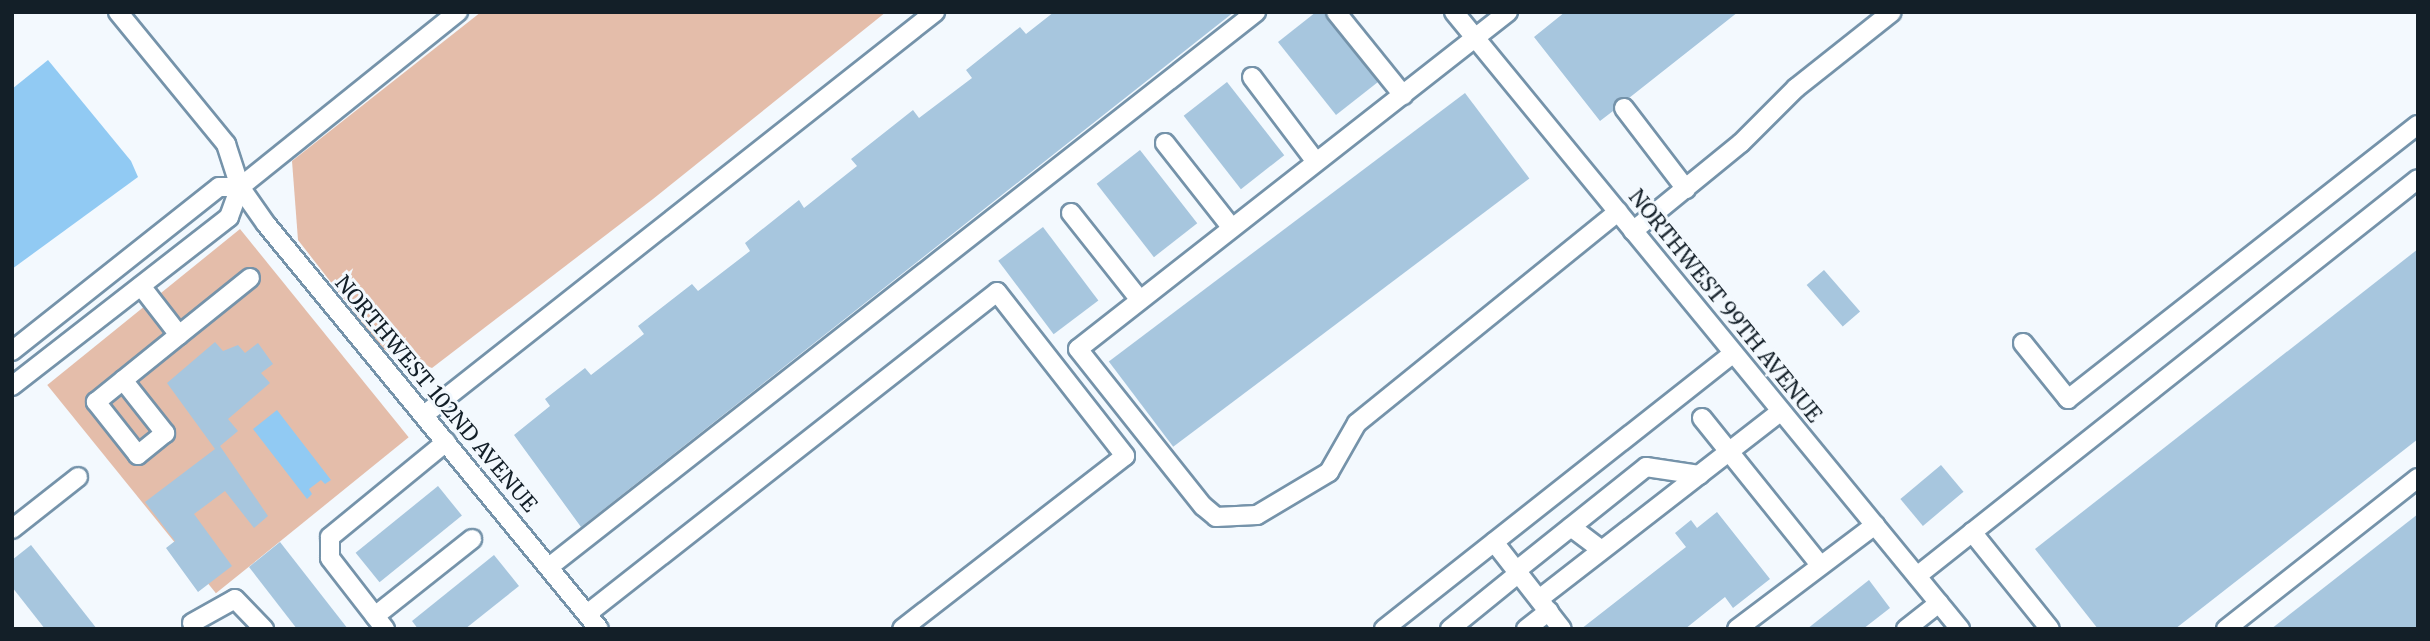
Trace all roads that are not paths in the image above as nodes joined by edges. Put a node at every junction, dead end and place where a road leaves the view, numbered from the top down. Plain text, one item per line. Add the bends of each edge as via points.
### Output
1 (118, 12) edge
2 (458, 12) edge
3 (935, 12) edge
4 (1256, 12) edge
5 (1336, 12) edge
6 (1454, 12) edge
7 (1508, 12) edge
8 (1892, 12) edge
9 (1476, 40) junction
10 (1252, 77) dead end
11 (1403, 96) junction
12 (1624, 108) dead end
13 (2418, 125) edge
14 (1165, 142) dead end
15 (1316, 162) junction
16 (2418, 179) edge
17 (240, 187) junction
18 (1686, 189) junction
19 (1618, 212) junction
20 (1071, 214) dead end
21 (1232, 228) junction
22 (1633, 231) junction
23 (250, 278) dead end
24 (141, 286) junction
25 (1140, 300) junction
26 (180, 335) junction
27 (2022, 344) dead end
28 (12, 351) edge
29 (1733, 353) junction
30 (123, 380) dead end
31 (12, 386) edge
32 (1781, 411) junction
33 (424, 415) junction
34 (1702, 418) dead end
35 (446, 442) junction
36 (1729, 451) junction
37 (1699, 475) junction
38 (78, 477) dead end
39 (2418, 478) edge
40 (1875, 525) junction
41 (1571, 527) junction
42 (12, 529) edge
43 (1972, 532) junction
44 (472, 539) dead end
45 (1494, 542) junction
46 (1601, 550) junction
47 (1820, 565) junction
48 (549, 567) junction
49 (1518, 572) junction
50 (1917, 576) junction
51 (1939, 603) junction
52 (1544, 605) junction
53 (587, 614) junction
54 (192, 623) dead end
55 (380, 623) edge
56 (264, 629) edge
57 (599, 629) edge
58 (902, 629) edge
59 (1384, 629) edge
60 (1450, 629) edge
61 (1527, 629) edge
62 (1562, 629) edge
63 (1737, 629) edge
64 (1906, 629) edge
65 (1960, 629) edge
66 (2050, 629) edge
67 (2226, 629) edge

1 - 17 street via 226,144
2 - 17 street
3 - 33 street
4 - 48 street
5 - 11 street
6 - 9 street, NORTHWEST 99TH AVENUE
7 - 9 street
8 - 18 street via 1796,88
9 - 11 street
9 - 19 street, NORTHWEST 99TH AVENUE
10 - 15 street
11 - 15 street
12 - 18 street
13 - 27 street via 2068,399
14 - 21 street
15 - 21 street
16 - 43 street
17 - 24 street via 229,217
17 - 28 street via 219,187
17 - 33 street, NORTHWEST 102ND AVENUE
18 - 22 street
19 - 22 street, NORTHWEST 99TH AVENUE
19 - 25 street via 1357,424 1329,472 1257,515 1216,517 1203,506 1078,349
20 - 25 street
21 - 25 street
22 - 29 street, NORTHWEST 99TH AVENUE
23 - 26 street
24 - 26 street
24 - 31 street
26 - 30 street
29 - 32 street, NORTHWEST 99TH AVENUE
29 - 45 street
32 - 36 street
32 - 40 street, NORTHWEST 99TH AVENUE
33 - 35 street, NORTHWEST 102ND AVENUE
34 - 36 street
35 - 48 street, NORTHWEST 102ND AVENUE
35 - 55 street via 330,537 330,558
36 - 37 street
36 - 47 street
37 - 41 street via 1646,467
37 - 46 street
38 - 42 street
39 - 67 street
40 - 47 street
40 - 50 street, NORTHWEST 99TH AVENUE
41 - 46 street
41 - 49 street
43 - 50 street
43 - 66 street
44 - 55 street
45 - 49 street
45 - 59 street
46 - 52 street
47 - 63 street
48 - 53 street, NORTHWEST 102ND AVENUE
49 - 52 street
49 - 60 street
50 - 51 street, NORTHWEST 99TH AVENUE
51 - 64 street
51 - 65 street, NORTHWEST 99TH AVENUE
52 - 61 street
52 - 62 street
53 - 57 street, NORTHWEST 102ND AVENUE
53 - 58 street via 997,292 1125,456
54 - 56 street via 235,598

